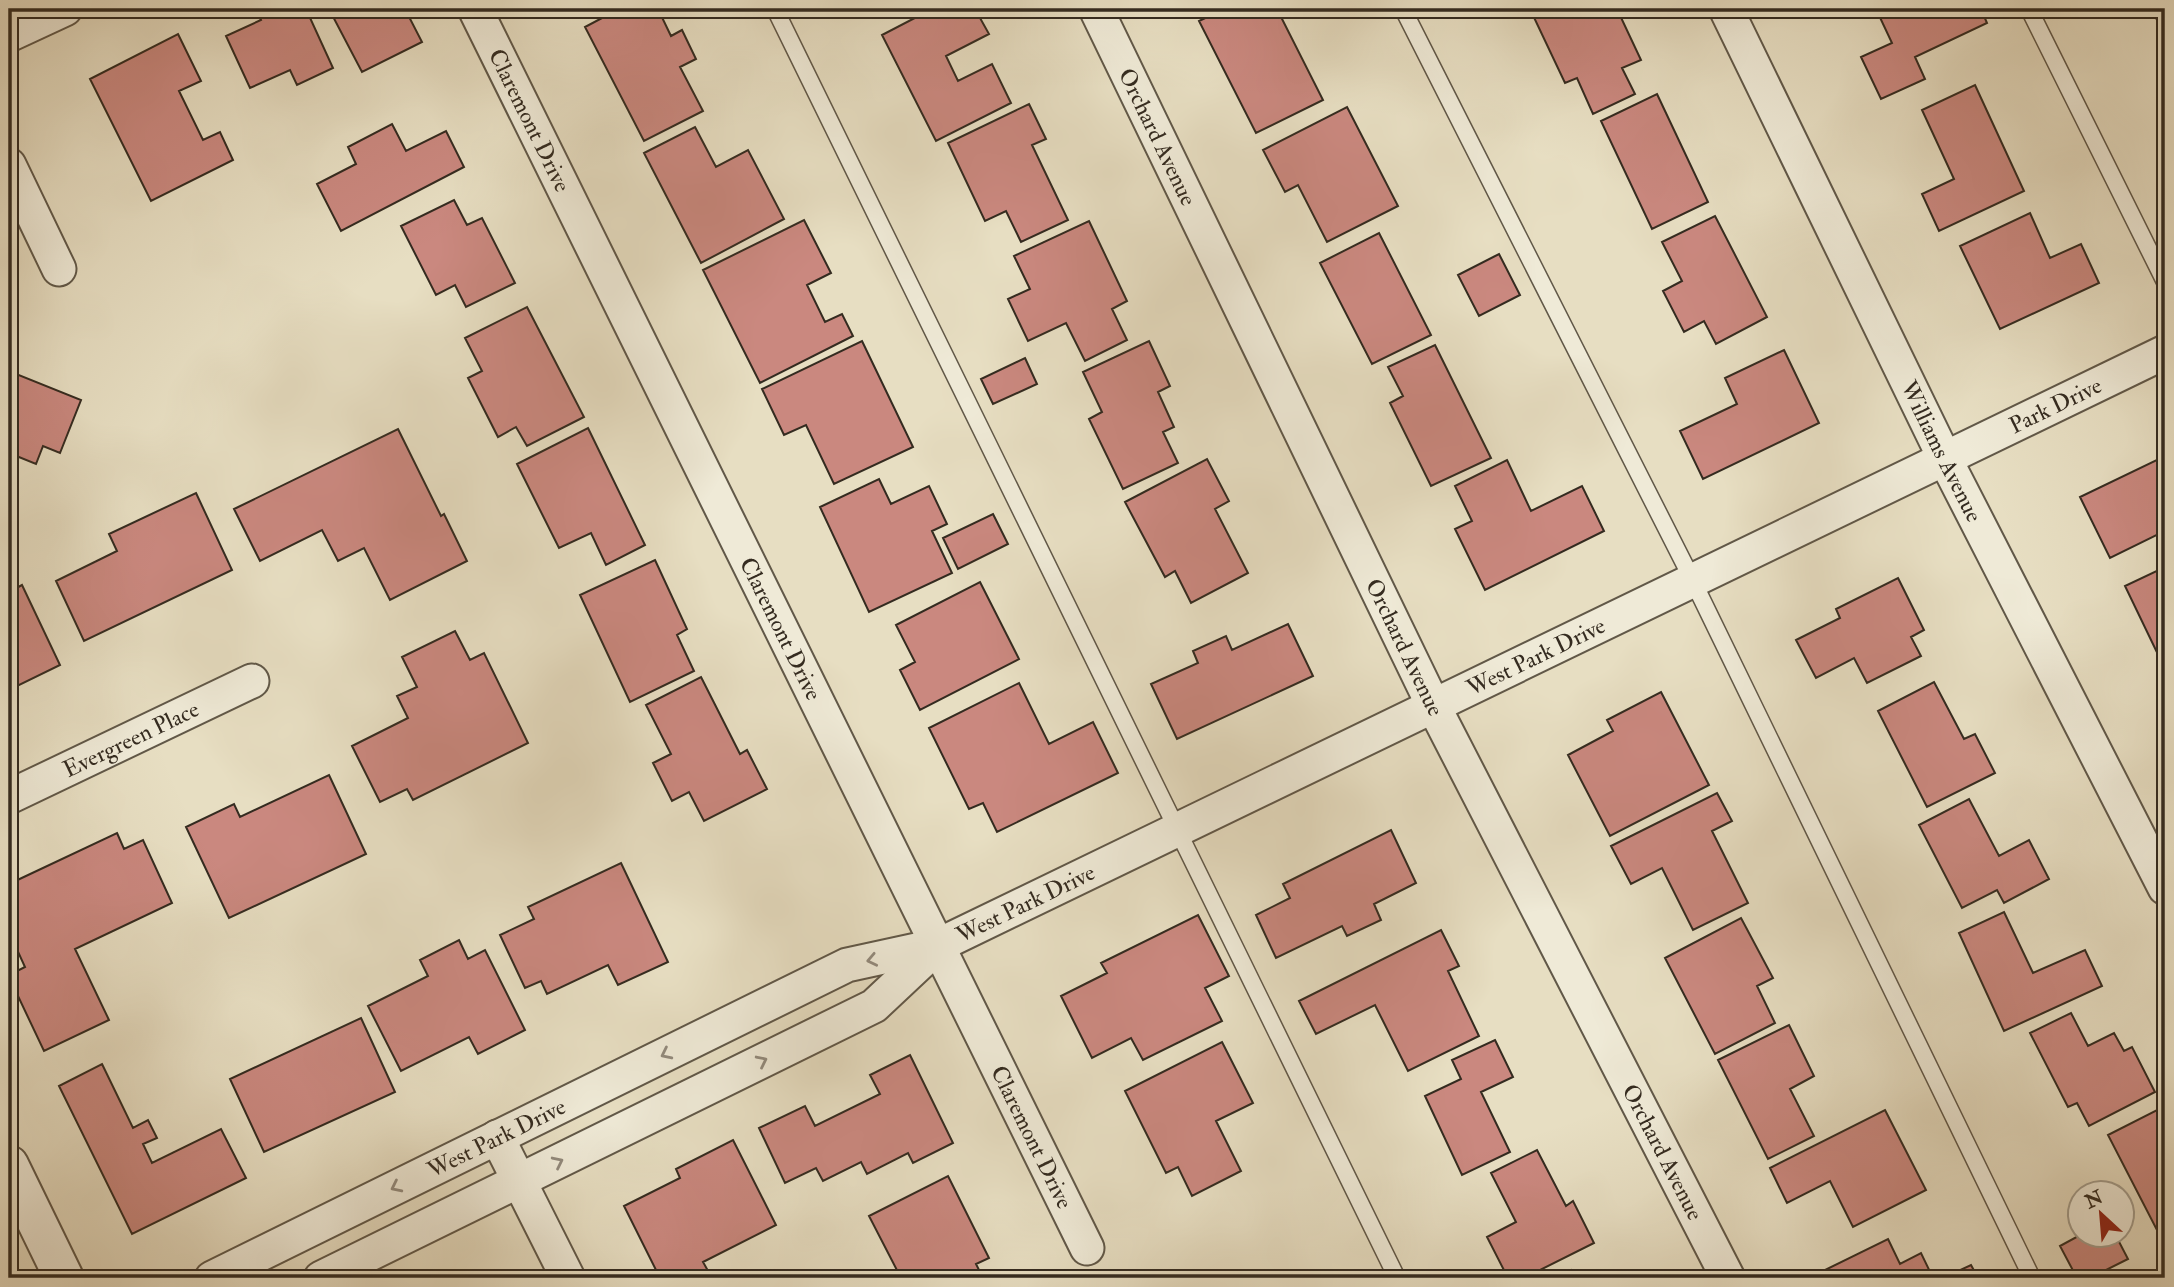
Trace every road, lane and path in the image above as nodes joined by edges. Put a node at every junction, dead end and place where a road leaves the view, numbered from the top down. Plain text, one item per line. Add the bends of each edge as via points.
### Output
1 (65, 9) edge
2 (475, 9) edge
3 (775, 9) edge
4 (1096, 9) edge
5 (1403, 9) edge
6 (1726, 9) edge
7 (2029, 9) edge
8 (9, 35) edge
9 (9, 166) edge
10 (59, 269) dead end
11 (2165, 282) edge
12 (2165, 352) edge
13 (1945, 459) junction
14 (1693, 581) junction
15 (252, 681) dead end
16 (1434, 707) junction
17 (9, 797) edge
18 (1178, 830) junction
19 (2165, 888) edge
20 (939, 946) junction
21 (497, 1137) junction
22 (9, 1165) edge
23 (519, 1181) junction
24 (1087, 1248) dead end
25 (64, 1278) edge
26 (212, 1278) edge
27 (321, 1278) edge
28 (568, 1278) edge
29 (1397, 1278) edge
30 (1728, 1278) edge
31 (2032, 1278) edge

1 - 8 street
2 - 20 street, Claremont Drive
3 - 18 lane
4 - 16 street, Orchard Avenue
5 - 14 lane
6 - 13 street, Williams Avenue
7 - 11 lane
9 - 10 street
12 - 13 street, Park Drive
13 - 14 street, West Park Drive
13 - 19 street, Williams Avenue
14 - 16 street, West Park Drive
14 - 31 lane
15 - 17 street, Evergreen Place
16 - 18 street, West Park Drive
16 - 30 street, Orchard Avenue
18 - 20 street, West Park Drive
18 - 29 lane
20 -> 21 street, West Park Drive via 847,965
23 -> 20 street, West Park Drive via 874,1006
20 - 24 street, Claremont Drive
21 - 23 street
21 -> 26 street, West Park Drive
22 - 25 street
23 - 27 street, West Park Drive
23 - 28 street

